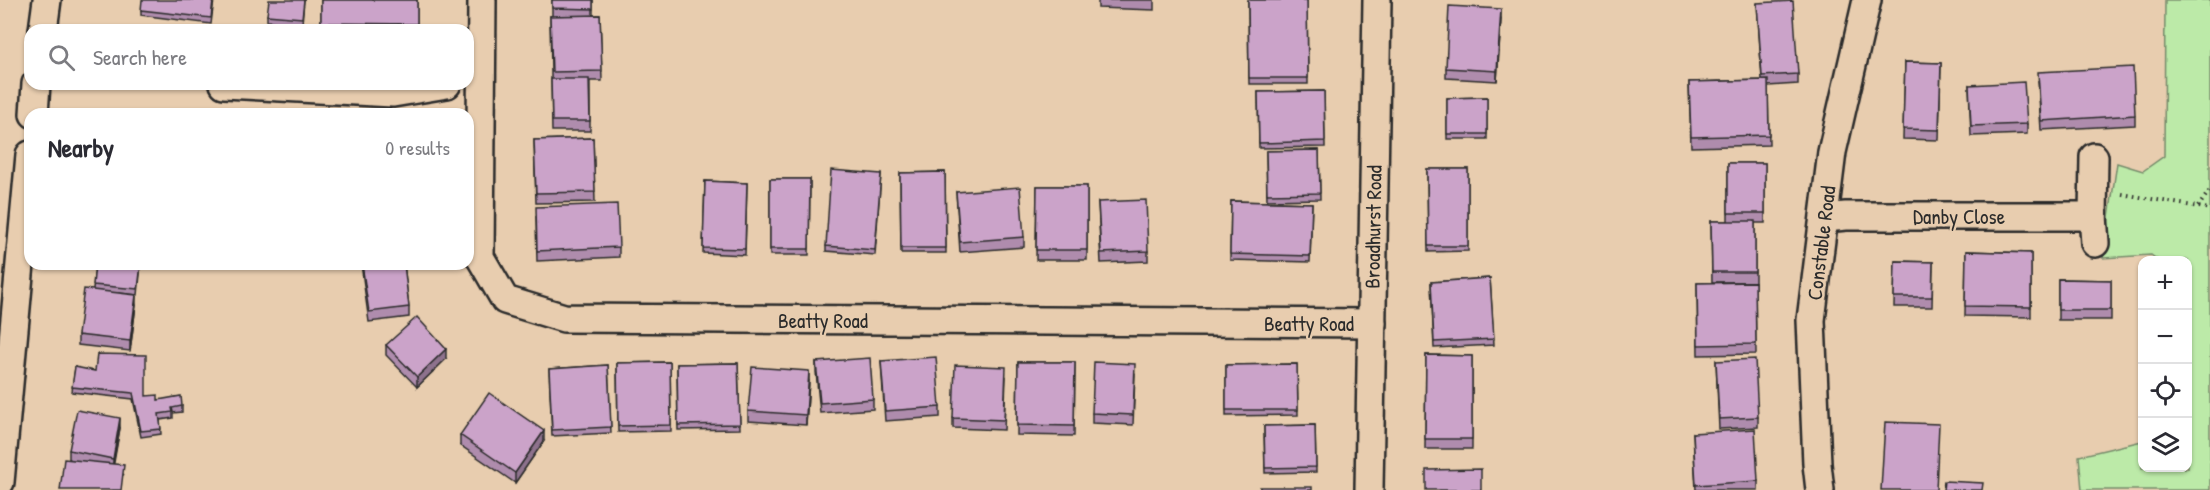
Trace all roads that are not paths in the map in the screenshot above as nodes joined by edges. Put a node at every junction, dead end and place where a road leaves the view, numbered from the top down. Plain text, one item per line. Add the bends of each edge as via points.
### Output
1 (47, 0) edge
2 (482, 0) edge
3 (1377, 0) edge
4 (1867, 0) edge
5 (44, 24) edge
6 (474, 79) edge
7 (36, 90) edge
8 (337, 90) edge
9 (411, 90) edge
10 (34, 108) edge
11 (2094, 158) dead end
12 (2094, 204) junction
13 (1825, 218) junction
14 (24, 220) edge
15 (2095, 243) dead end
16 (1372, 323) junction
17 (0, 482) edge
18 (1369, 490) edge
19 (1820, 490) edge

1 - 5 street
2 - 6 street, Beatty Road
3 - 16 street, Broadhurst Road
4 - 13 street, Constable Road via 1832,152
6 - 16 street, Beatty Road via 480,257 505,300 564,318
7 - 10 street
8 - 9 street
11 - 12 street
12 - 13 street, Danby Close
12 - 15 street
13 - 19 street, Constable Road via 1811,320
14 - 17 street
16 - 18 street, Broadhurst Road

